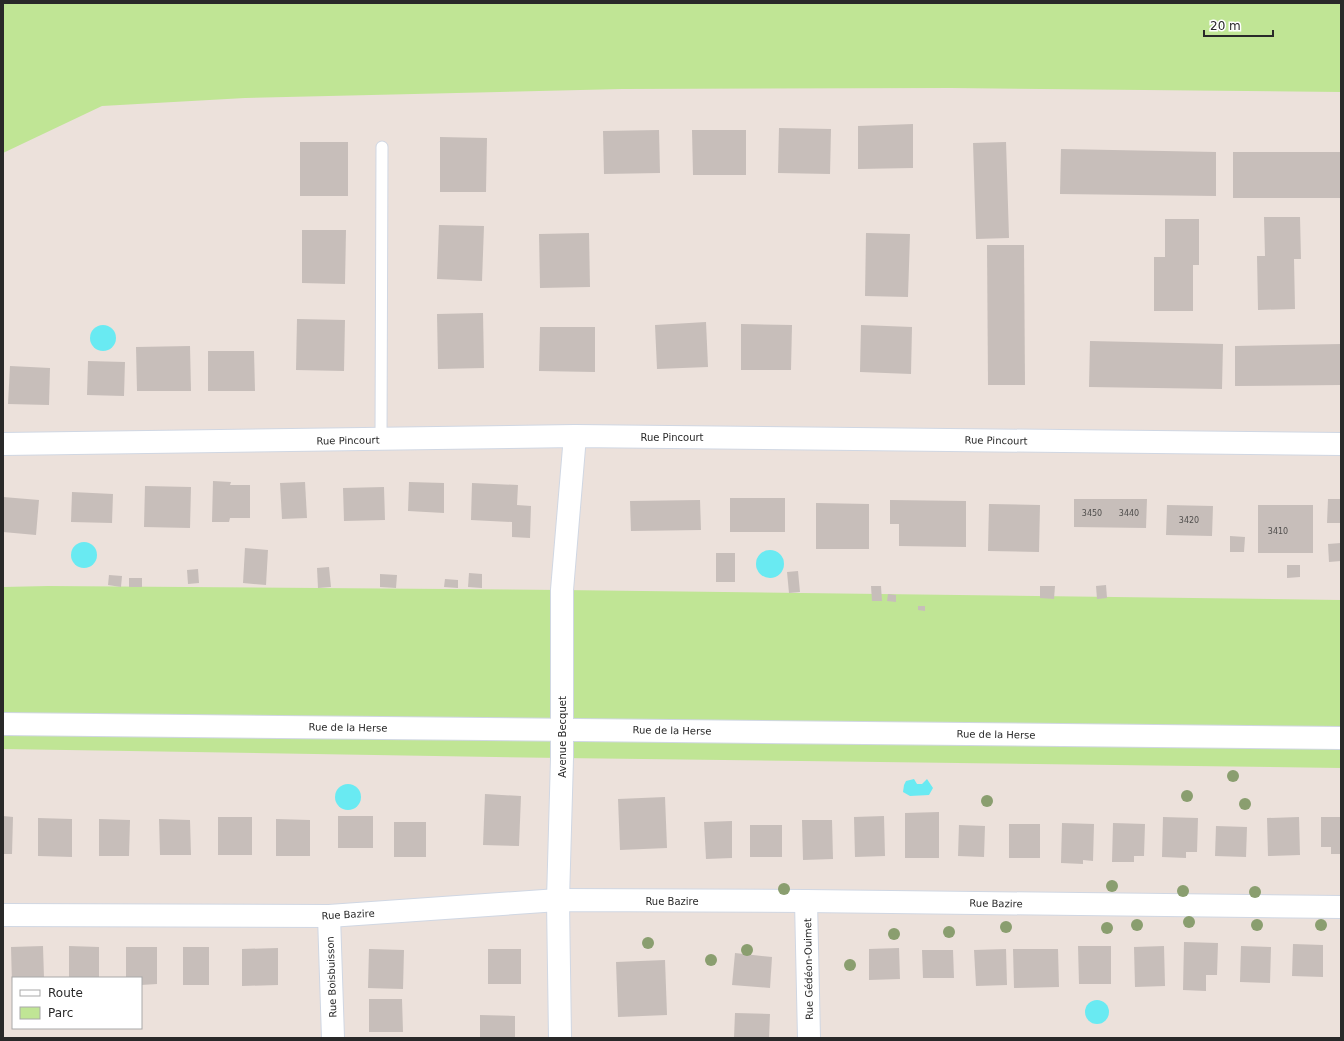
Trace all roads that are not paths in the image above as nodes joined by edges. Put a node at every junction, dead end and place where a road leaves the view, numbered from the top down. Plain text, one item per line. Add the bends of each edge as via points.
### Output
1 (382, 147) dead end
2 (575, 436) junction
3 (381, 439) junction
4 (3, 444) edge
5 (1341, 444) edge
6 (3, 724) edge
7 (562, 729) junction
8 (1341, 738) edge
9 (558, 900) junction
10 (806, 901) junction
11 (1341, 907) edge
12 (3, 915) edge
13 (329, 916) junction
14 (333, 1038) edge
15 (560, 1038) edge
16 (809, 1038) edge

1 - 3 lane
2 - 3 street, Rue Pincourt
2 - 5 street, Rue Pincourt
2 - 7 street, Avenue Becquet via 562,590
3 - 4 street, Rue Pincourt
6 - 7 street, Rue de la Herse
7 - 8 street, Rue de la Herse
7 - 9 street, Avenue Becquet
9 - 10 street, Rue Bazire
9 - 13 street, Rue Bazire
9 - 15 street, Avenue Becquet
10 - 11 street, Rue Bazire
10 - 16 street, Rue Gédéon-Ouimet
12 - 13 street, Rue Bazire
13 - 14 street, Rue Boisbuisson

